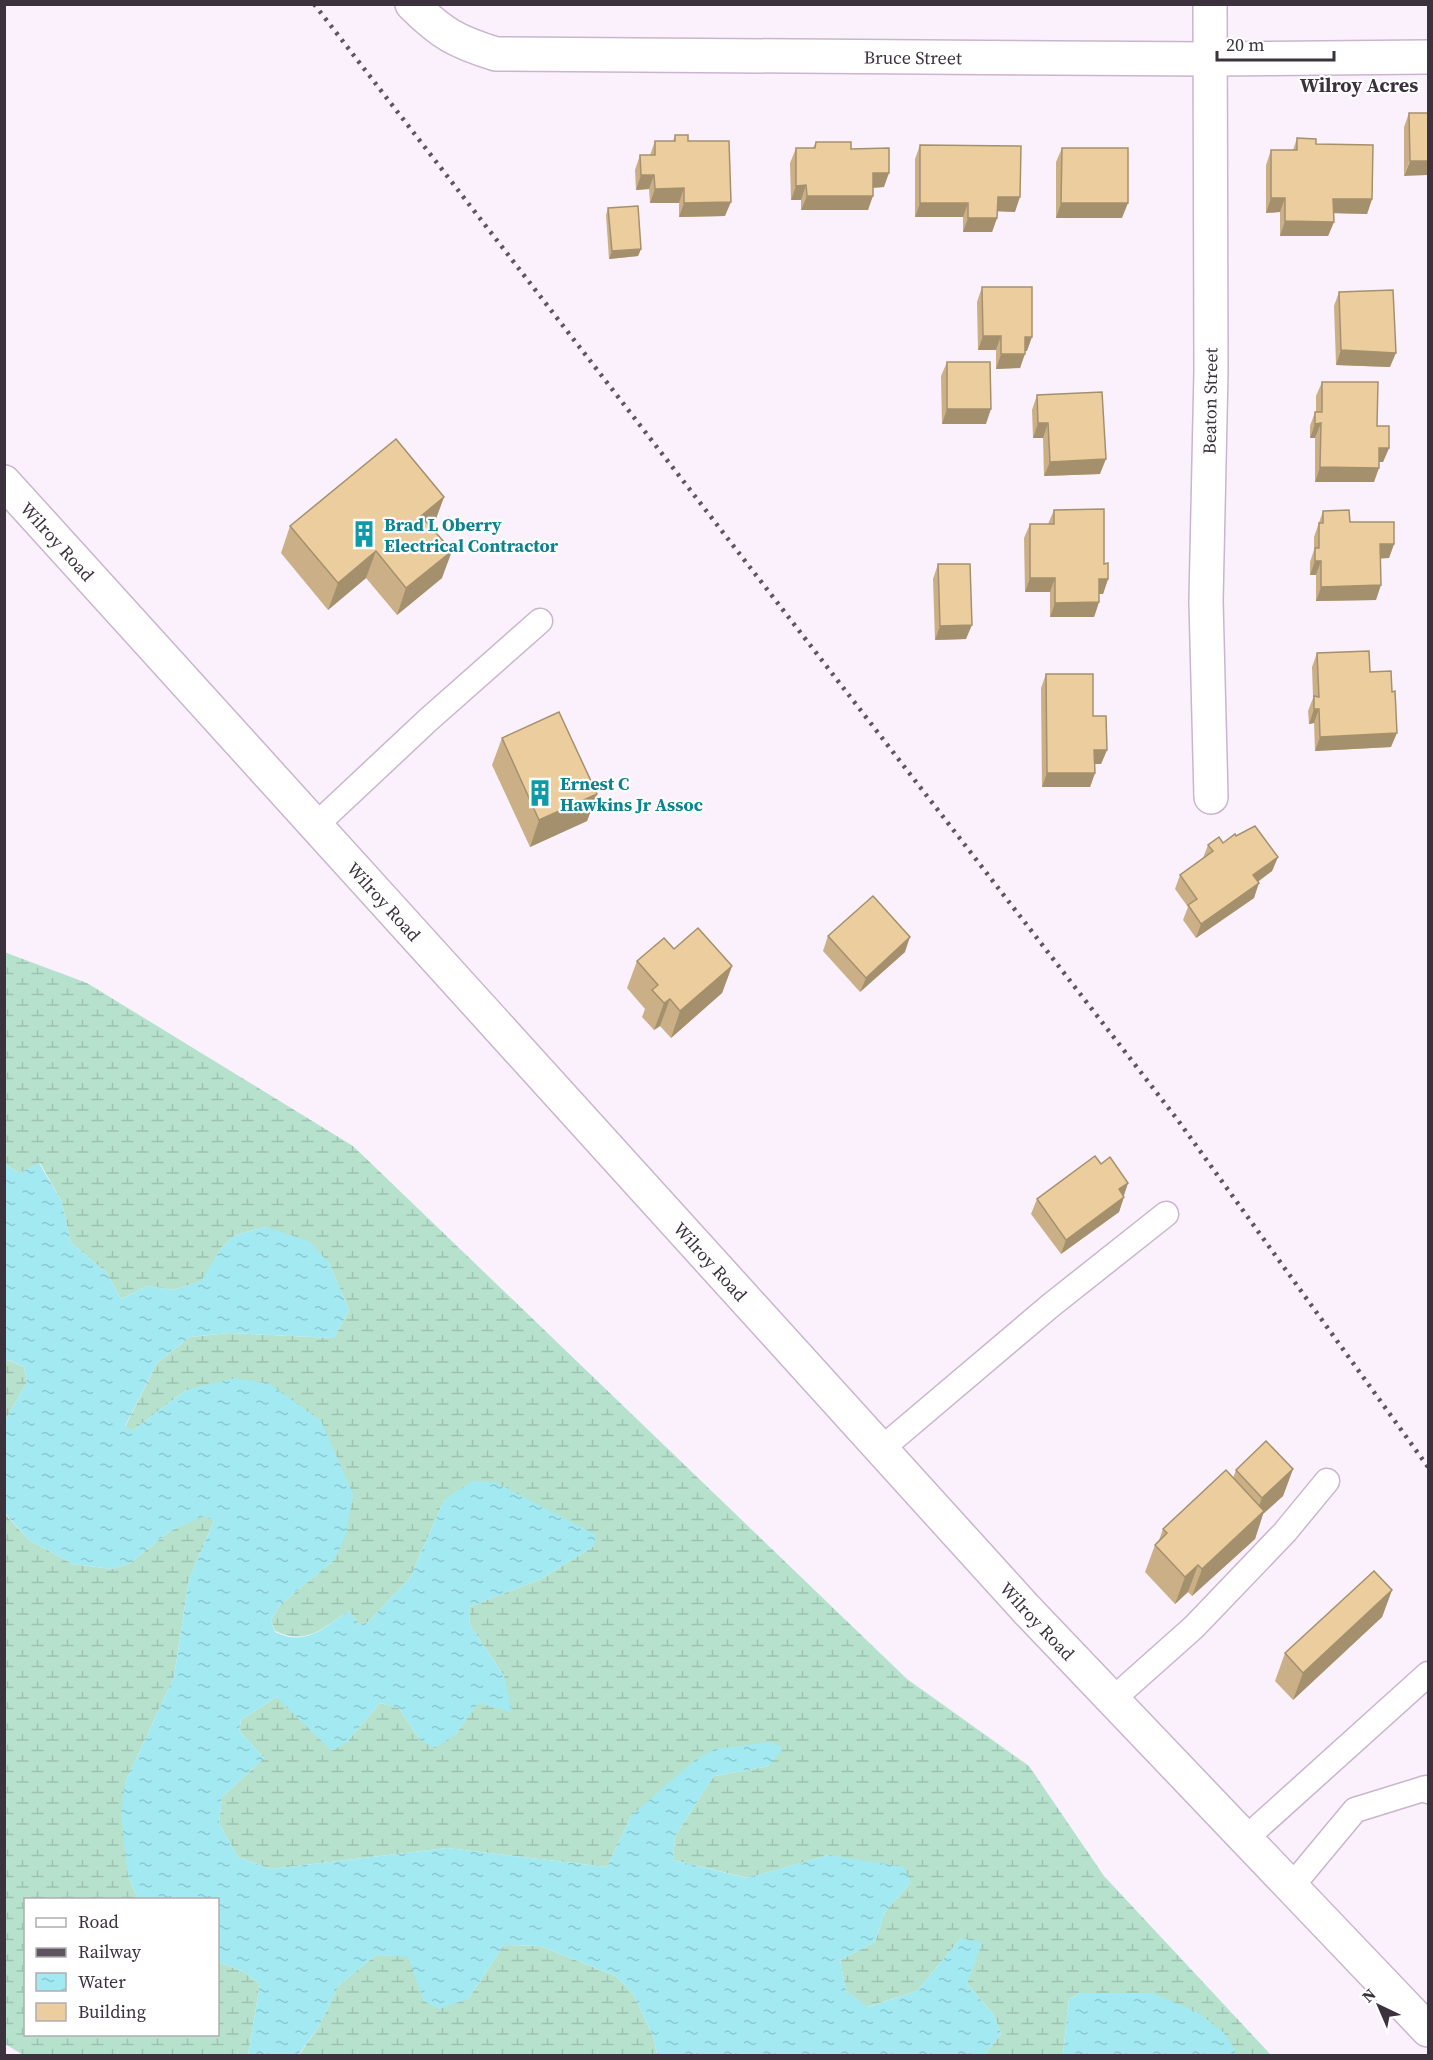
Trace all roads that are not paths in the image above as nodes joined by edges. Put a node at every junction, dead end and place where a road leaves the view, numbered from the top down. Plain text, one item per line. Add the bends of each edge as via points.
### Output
1 (412, 4) edge
2 (1210, 4) edge
3 (1428, 57) edge
4 (1210, 59) junction
5 (4, 482) edge
6 (540, 621) dead end
7 (1211, 797) dead end
8 (315, 826) junction
9 (1166, 1214) dead end
10 (880, 1450) junction
11 (1327, 1481) dead end
12 (1428, 1674) edge
13 (1112, 1700) junction
14 (1428, 1791) edge
15 (1245, 1839) junction
16 (1291, 1887) junction
17 (1428, 2030) edge

1 - 4 main road, Bruce Street via 433,25 462,44 496,54
2 - 4 main road, Beaton Street
3 - 4 main road, Bruce Street
4 - 7 main road, Beaton Street via 1211,371 1206,601
5 - 8 main road, Wilroy Road
6 - 8 lane
8 - 10 main road, Wilroy Road
9 - 10 lane
10 - 13 main road, Wilroy Road
11 - 13 lane via 1285,1532 1194,1628
12 - 15 lane
13 - 15 main road, Wilroy Road
14 - 16 lane via 1426,1788 1355,1810
15 - 16 main road, Wilroy Road
16 - 17 main road, Wilroy Road

